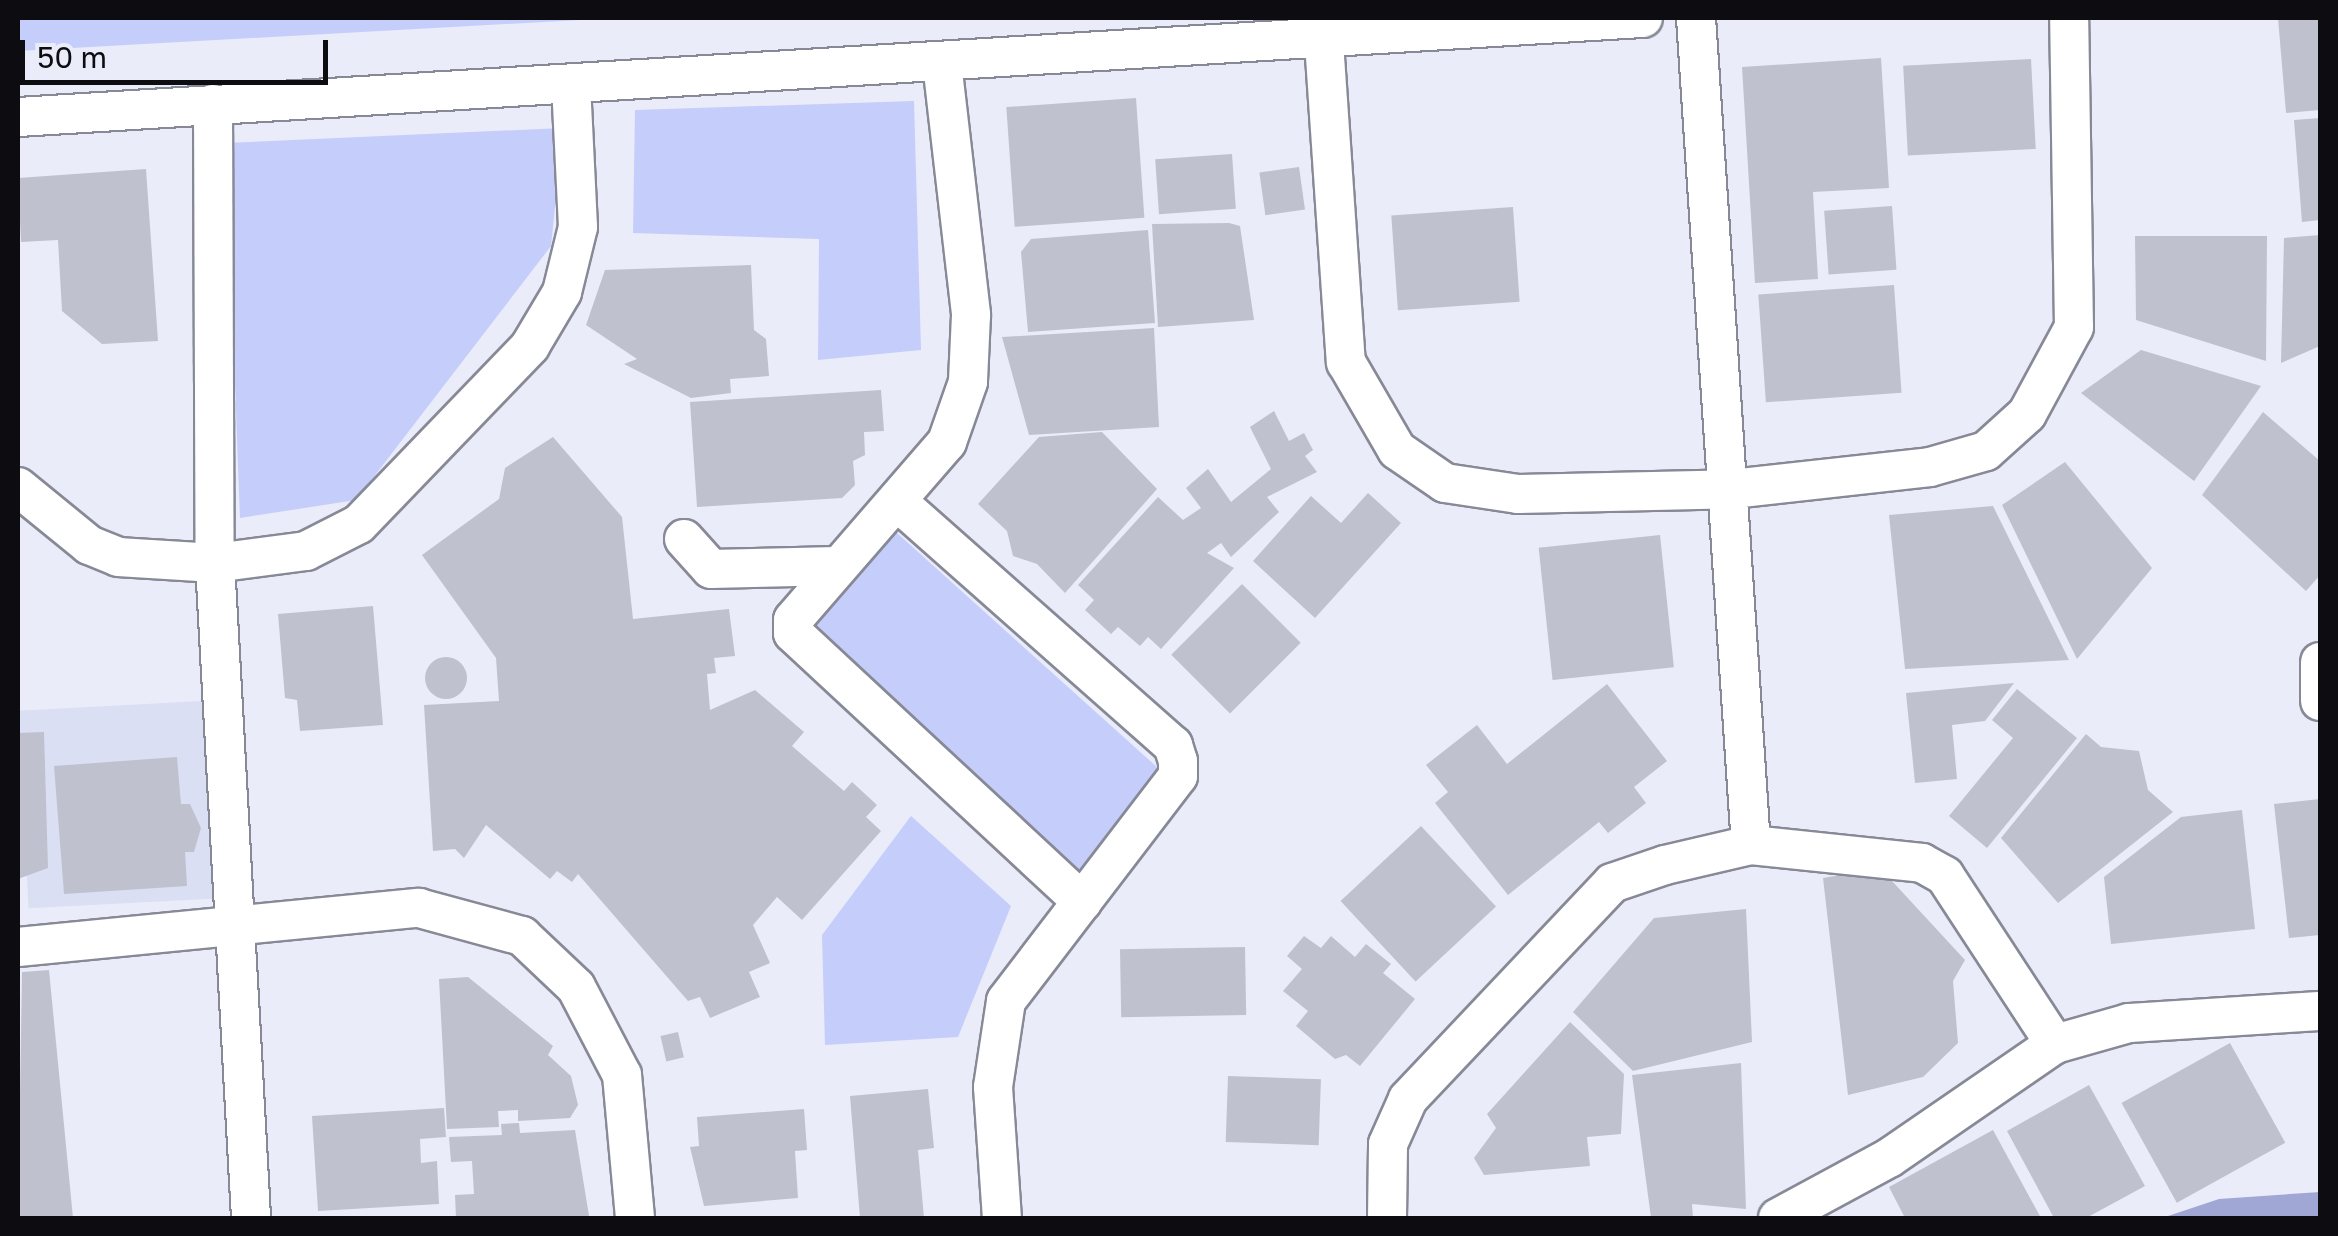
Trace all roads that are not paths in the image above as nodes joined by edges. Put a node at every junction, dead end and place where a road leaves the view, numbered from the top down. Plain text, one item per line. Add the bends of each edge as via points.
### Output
1 (1642, 18) edge
2 (1696, 18) edge
3 (2069, 18) edge
4 (1324, 42) junction
5 (942, 63) junction
6 (571, 86) junction
7 (214, 104) junction
8 (18, 117) edge
9 (18, 487) edge
10 (1732, 489) junction
11 (898, 503) junction
12 (684, 539) dead end
13 (215, 563) junction
14 (837, 566) junction
15 (2320, 662) edge
16 (2320, 701) edge
17 (1751, 846) junction
18 (1082, 902) junction
19 (234, 924) junction
20 (18, 947) edge
21 (2320, 1011) edge
22 (2055, 1044) junction
23 (251, 1218) edge
24 (635, 1218) edge
25 (1002, 1218) edge
26 (1387, 1218) edge
27 (1778, 1218) edge

1 - 4 street
2 - 10 street
3 - 10 street via 2074,327 2028,414 1986,450 1930,467
4 - 5 street
4 - 10 street via 1346,362 1397,450 1445,483 1518,494
5 - 6 street
5 - 11 street via 971,315 968,382 947,442
6 - 7 street
6 - 13 street via 578,227 562,292 530,346 359,524 306,551
7 - 8 street
7 - 13 street
9 - 13 street via 89,545 118,557
10 - 17 street
11 - 14 street
11 - 18 street via 1173,745 1178,776
12 - 14 street via 711,569
13 - 19 street
14 - 18 street via 794,620 798,646
15 - 16 street
17 - 22 street via 1900,856 1945,876
17 - 26 street via 1612,883 1565,929 1408,1099 1388,1144
18 - 25 street via 1006,1001 993,1087
19 - 20 street
19 - 23 street
19 - 24 street via 420,908 522,936 576,987 622,1075
21 - 22 street via 2129,1023
22 - 27 street via 1890,1158

